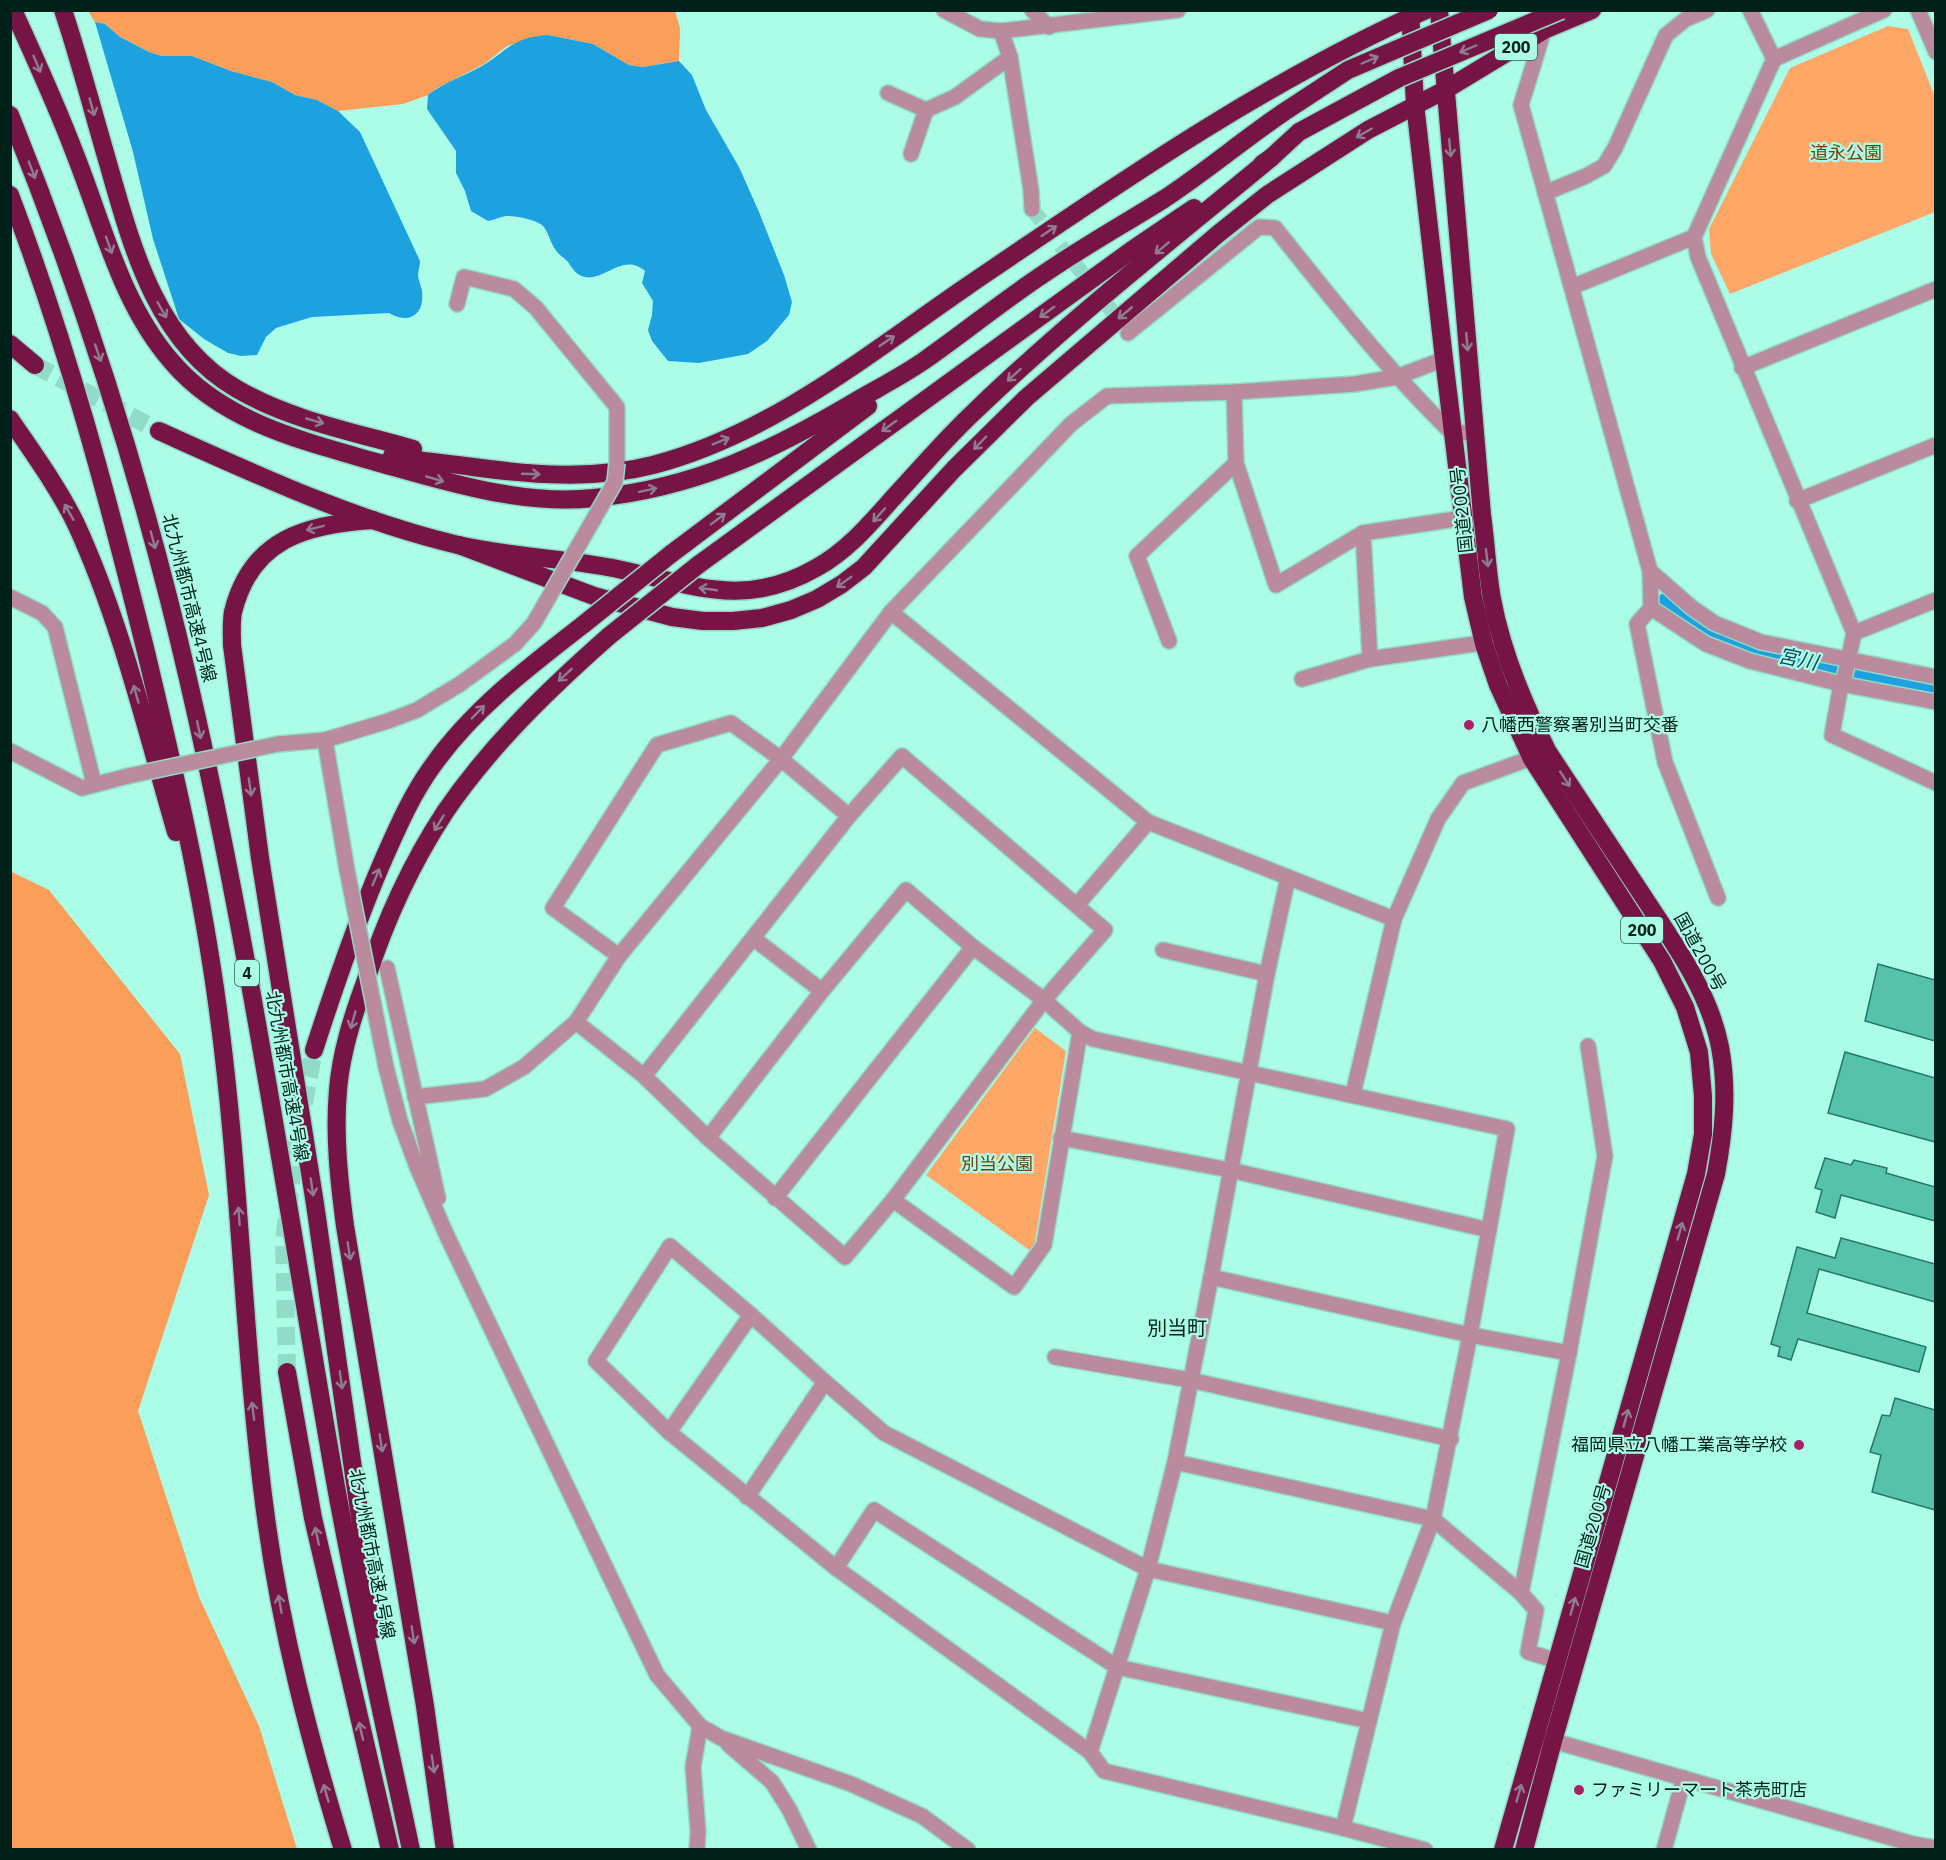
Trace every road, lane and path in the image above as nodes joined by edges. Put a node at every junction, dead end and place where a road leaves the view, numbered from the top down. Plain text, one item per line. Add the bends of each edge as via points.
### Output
1 (13, 10) edge
2 (63, 10) edge
3 (944, 10) edge
4 (1032, 10) edge
5 (1178, 10) edge
6 (1439, 10) edge
7 (1489, 10) edge
8 (1561, 10) edge
9 (1592, 10) edge
10 (1707, 10) edge
11 (1750, 10) edge
12 (1884, 10) edge
13 (1918, 10) edge
14 (1415, 13) edge
15 (1134, 14) edge
16 (1048, 27) junction
17 (1544, 30) junction
18 (1000, 31) junction
19 (1935, 52) edge
20 (1010, 57) junction
21 (1774, 59) junction
22 (1445, 90) junction
23 (888, 93) dead end
24 (1415, 104) junction
25 (926, 110) junction
26 (10, 115) edge
27 (911, 154) dead end
28 (1272, 157) junction
29 (1545, 193) junction
30 (10, 195) edge
31 (1032, 209) tunnel mouth
32 (1694, 237) junction
33 (1044, 273) junction
34 (1572, 286) junction
35 (1935, 290) edge
36 (457, 304) dead end
37 (1128, 333) dead end
38 (10, 344) edge
39 (1444, 359) junction
40 (35, 365) tunnel mouth
41 (1742, 368) junction
42 (1397, 377) junction
43 (1234, 392) junction
44 (226, 407) junction
45 (10, 419) edge
46 (159, 431) tunnel mouth
47 (1476, 431) junction
48 (1453, 434) junction
49 (1935, 445) edge
50 (1236, 463) junction
51 (473, 467) junction
52 (1797, 501) junction
53 (1482, 515) junction
54 (1463, 518) junction
55 (373, 520) junction
56 (1363, 533) junction
57 (459, 545) junction
58 (1650, 571) junction
59 (10, 597) edge
60 (1935, 600) edge
61 (1651, 608) junction
62 (891, 612) junction
63 (1854, 633) junction
64 (1169, 641) dead end
65 (1493, 642) junction
66 (1370, 659) junction
67 (1847, 661) junction
68 (1935, 677) edge
69 (1302, 679) dead end
70 (1842, 682) junction
71 (1935, 702) edge
72 (325, 740) junction
73 (10, 751) edge
74 (1540, 755) junction
75 (781, 759) junction
76 (1935, 783) edge
77 (94, 784) junction
78 (849, 816) junction
79 (1148, 822) junction
80 (1288, 877) junction
81 (1718, 898) dead end
82 (1077, 905) junction
83 (1394, 919) junction
84 (753, 938) junction
85 (973, 947) junction
86 (1163, 950) dead end
87 (210, 952) junction
88 (619, 956) junction
89 (387, 968) dead end
90 (1267, 974) junction
91 (822, 991) junction
92 (1044, 1000) junction
93 (576, 1022) junction
94 (1080, 1032) junction
95 (1588, 1046) dead end
96 (314, 1050) tunnel mouth
97 (1249, 1073) junction
98 (644, 1076) junction
99 (1353, 1094) junction
100 (415, 1097) junction
101 (708, 1138) junction
102 (1061, 1138) junction
103 (1230, 1170) junction
104 (775, 1198) junction
105 (892, 1200) junction
106 (1489, 1230) junction
107 (447, 1236) junction
108 (1211, 1277) junction
109 (751, 1314) junction
110 (1470, 1335) junction
111 (1569, 1353) junction
112 (1054, 1357) dead end
113 (286, 1372) tunnel mouth
114 (1190, 1380) junction
115 (825, 1382) junction
116 (669, 1432) junction
117 (1451, 1439) junction
118 (1175, 1462) junction
119 (747, 1497) junction
120 (1433, 1518) junction
121 (836, 1568) junction
122 (1148, 1569) junction
123 (1521, 1593) junction
124 (1393, 1623) junction
125 (1557, 1661) junction
126 (1117, 1667) junction
127 (1369, 1721) junction
128 (700, 1726) junction
129 (720, 1738) junction
130 (1544, 1738) junction
131 (390, 1751) junction
132 (1090, 1752) junction
133 (1684, 1778) junction
134 (1343, 1828) junction
135 (1913, 1847) edge
136 (1935, 1848) edge
137 (343, 1850) edge
138 (390, 1850) edge
139 (411, 1850) edge
140 (445, 1850) edge
141 (697, 1850) edge
142 (809, 1850) edge
143 (968, 1850) edge
144 (1425, 1850) edge
145 (1503, 1850) edge
146 (1524, 1850) edge
147 (1664, 1850) edge

1 -> 44 highway via 75,152 134,303 173,364
2 -> 51 highway via 127,229 144,273 160,309 203,366 269,405
3 - 18 street via 980,29
4 - 16 street
5 - 15 street
6 - 22 highway, 国道200号 / 200
33 -> 7 highway, bridge via 1167,196 1348,70
8 -> 28 highway, bridge via 1399,78 1299,132
9 - 17 highway, 200
10 - 29 street via 1686,19 1666,35 1604,166
11 - 21 street
12 - 21 street
13 - 19 street
14 - 24 highway, 国道200号 / 200
51 -> 14 highway via 554,474 651,466 767,420 1194,135
15 - 16 street
16 - 18 street
17 - 22 highway, 200
17 - 29 street via 1521,105
18 - 20 street
20 - 25 street via 955,97
20 - 31 street
21 - 32 street
22 - 24 highway, 200
22 -> 47 highway, 国道200号 / 200
23 - 25 street
24 - 39 highway, 国道200号 / 200
24 -> 57 highway via 1326,155 1218,234 1026,398 864,567 817,599 772,615 733,621 672,617 594,596
25 - 27 street
26 -> 131 highway, 北九州都市高速4号線 / 4 via 105,373 164,580 197,722 248,978 336,1486
28 -> 57 highway via 1014,375 950,436 863,532 816,568 759,589 729,592 609,567
28 -> 140 highway, bridge via 1132,250 698,565 609,636 504,739 446,812 394,905 345,1046 338,1088 337,1138 345,1226 425,1706
29 - 34 street
30 - 87 highway, 4 via 35,258 73,377 109,508 164,729
32 - 34 street
32 - 41 street via 1698,258
44 -> 33 highway via 295,439 461,486 548,498 590,499 638,492 682,483 725,468 830,417 921,363
96 -> 33 highway, bridge via 371,890 409,805 433,765 492,698 671,554
34 - 58 street
35 - 41 street
36 - 72 street, bridge via 464,277 514,289 536,308 617,407 615,482 534,623 515,644 417,710
37 - 42 street via 1259,227 1275,228
38 - 40 highway
39 - 42 street
39 - 48 highway, 国道200号 / 200
41 - 52 street
42 - 43 street via 1355,384
42 - 48 street
43 - 50 street
43 - 62 street via 1107,396 1071,424
44 - 51 highway via 296,432 380,453
87 -> 45 highway via 111,611 74,521
46 - 55 highway via 305,496
47 - 48 street
47 - 53 highway, 国道200号 / 200
48 - 54 highway, 国道200号 / 200
49 - 52 street
50 - 56 street via 1276,585
50 - 64 street via 1137,556
52 - 63 street
53 - 54 street
53 -> 65 highway, 国道200号 / 200
54 - 56 street
54 - 65 highway, 国道200号 / 200 via 1473,597
55 - 57 highway
55 -> 131 highway via 308,529 278,543 256,563 241,589 233,615 232,645 262,869 357,1491
56 - 66 street
58 - 61 street
58 - 67 street via 1714,623 1761,642
59 - 77 street via 42,613 55,627
60 - 63 street
61 - 70 street via 1706,644 1750,661
61 - 81 street via 1637,624 1665,762
62 - 75 street
62 - 79 street
63 - 67 street
65 - 66 street
65 - 74 highway, 国道200号 / 200 via 1498,685
66 - 69 street
67 - 68 street
67 - 70 street
70 - 71 street
70 - 76 street via 1832,735
72 - 77 street, bridge via 278,744
72 - 107 street, bridge via 386,1067 400,1122
73 - 77 street via 82,788
74 - 83 street via 1463,783 1438,819
125 -> 74 highway, 国道200号 / 200 via 1696,1174 1703,1134 1703,1096 1699,1052 1685,1007 1662,961
74 -> 130 highway, 国道200号 / 200 via 1684,959 1705,1000 1720,1046 1726,1090 1716,1174
75 - 78 street
75 - 88 street
75 - 88 street via 731,723 657,745 553,908
78 - 82 street via 902,756
78 - 84 street
79 - 80 street
79 - 82 street
80 - 83 street
80 - 90 street
82 - 92 street via 1105,930
83 - 99 street
84 - 91 street
84 - 98 street
85 - 91 street via 906,890
85 - 92 street
85 - 104 street
86 - 90 street
137 -> 87 highway, 4 via 301,1700 266,1520 249,1379 228,1086
88 - 93 street
89 - 100 street
90 - 97 street
91 - 101 street
92 - 94 street
92 - 105 street
93 - 98 street
93 - 100 street via 524,1067 485,1089
94 - 97 street via 1093,1039
94 - 102 street
95 - 111 street via 1605,1156
97 - 99 street
97 - 103 street
98 - 101 street
99 - 106 street via 1507,1129
100 - 107 street
101 - 104 street
102 - 103 street
102 - 105 street via 1044,1245 1014,1287
103 - 106 street
103 - 108 street
104 - 105 street via 846,1257
106 - 110 street
107 - 128 street via 657,1675
108 - 110 street
108 - 114 street
109 - 115 street
109 - 116 street
109 - 116 street via 670,1246 596,1361
110 - 111 street
110 - 117 street
111 - 123 street
112 - 114 street
138 -> 113 highway via 316,1530
114 - 117 street
114 - 118 street
115 - 119 street
115 - 122 street via 884,1433
116 - 119 street
117 - 120 street
118 - 120 street
118 - 122 street
119 - 121 street
120 - 123 street
120 - 124 street
121 - 126 street via 874,1510
121 - 132 street
122 - 124 street
122 - 126 street
123 - 125 street via 1536,1610 1528,1652
124 - 127 street
125 - 130 highway, 国道200号 / 200
126 - 127 street
126 - 132 street
127 - 134 street
128 - 129 street
128 - 141 street via 693,1767
129 - 142 street via 772,1782
129 - 143 street via 851,1784 922,1816
130 - 133 street
145 -> 130 highway, 国道200号 / 200
130 - 146 highway, 国道200号 / 200
131 - 139 highway, 北九州都市高速4号線 / 4
132 - 134 street via 1104,1772
133 - 135 street
133 - 147 street
134 - 144 street
135 - 136 street

